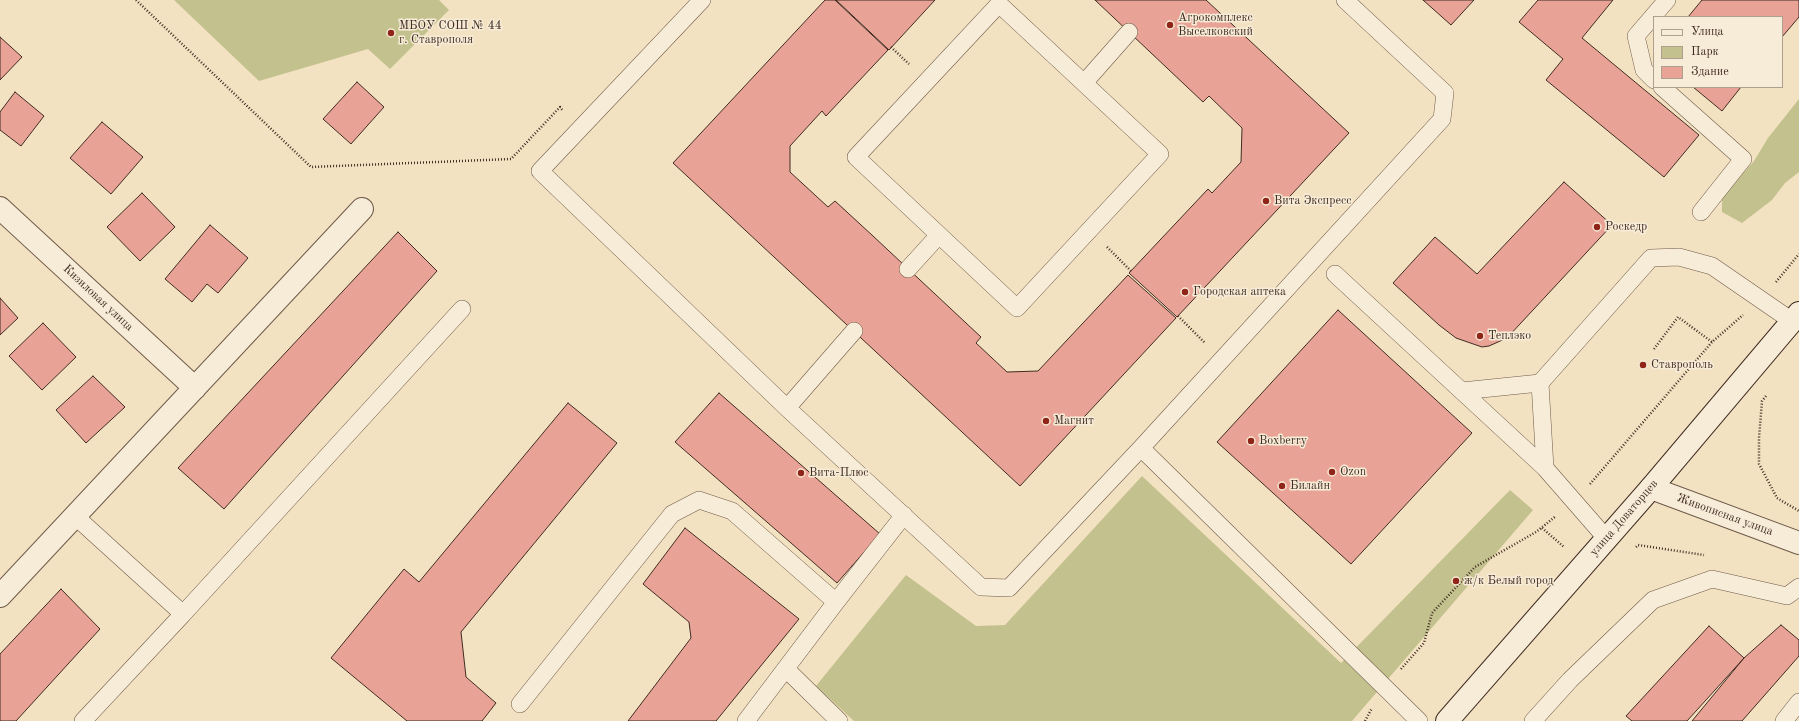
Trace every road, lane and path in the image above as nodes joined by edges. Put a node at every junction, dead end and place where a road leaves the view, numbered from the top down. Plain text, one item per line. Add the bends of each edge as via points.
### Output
1 (136, 0) edge
2 (702, 0) edge
3 (1345, 0) edge
4 (1667, 0) edge
5 (1653, 16) edge
6 (1653, 16) edge
7 (1129, 32) dead end
8 (1653, 79) edge
9 (1084, 83) junction
10 (1663, 88) edge
11 (581, 128) junction
12 (0, 208) edge
13 (362, 208) dead end
14 (1701, 212) dead end
15 (1089, 230) junction
16 (939, 235) junction
17 (1799, 254) edge
18 (908, 269) dead end
19 (1131, 271) dead end
20 (1335, 274) dead end
21 (1761, 300) junction
22 (462, 309) dead end
23 (1178, 316) dead end
24 (1796, 317) edge
25 (854, 331) dead end
26 (1712, 342) junction
27 (1654, 349) dead end
28 (1222, 360) junction
29 (1540, 383) junction
30 (195, 388) junction
31 (1462, 391) junction
32 (1766, 395) dead end
33 (787, 408) junction
34 (1141, 448) junction
35 (1545, 468) junction
36 (1651, 488) junction
37 (1575, 502) junction
38 (1799, 511) edge
39 (904, 515) junction
40 (76, 517) junction
41 (1606, 538) junction
42 (1799, 542) edge
43 (1799, 587) edge
44 (0, 596) edge
45 (836, 602) junction
46 (183, 614) junction
47 (786, 669) junction
48 (1385, 687) junction
49 (1799, 702) edge
50 (520, 704) dead end
51 (83, 721) edge
52 (746, 721) edge
53 (839, 721) edge
54 (1364, 721) edge
55 (1419, 721) edge
56 (1447, 721) edge
57 (1533, 721) edge
58 (1784, 721) edge

1 - 11 path via 311,167 511,159 560,107
2 - 11 lane
3 - 28 lane via 1445,93 1442,119
4 - 6 lane
5 - 8 lane via 1636,36 1644,70
7 - 9 lane
9 - 15 lane via 1160,154
9 - 16 lane via 999,4 856,157
10 - 14 lane via 1742,159
11 - 33 lane via 540,171
12 - 30 street, Кизиловая улица
13 - 30 street
15 - 16 lane via 1017,308
15 - 19 path
16 - 18 lane
17 - 21 path
20 - 31 lane
21 - 24 lane
21 - 26 path
21 - 29 lane via 1712,266 1679,257 1651,258
22 - 46 lane
23 - 28 path
24 - 36 street, улица Доваторцев
25 - 33 lane
26 - 27 path via 1678,317
26 - 37 path
28 - 34 lane
29 - 31 lane
29 - 35 lane
30 - 40 street
31 - 35 lane
32 - 38 path via 1762,401 1759,464 1777,498
33 - 39 lane
34 - 39 lane via 1009,588 981,587
34 - 48 lane
35 - 37 lane
36 - 41 street, улица Доваторцев
36 - 42 street, Живописная улица
37 - 41 lane
37 - 48 path via 1536,532 1475,568 1432,613 1424,643
39 - 45 lane
40 - 44 street
40 - 46 lane
41 - 56 street, улица Доваторцев
43 - 57 lane via 1787,596 1712,579 1653,600 1570,680
45 - 47 lane
45 - 50 lane via 732,511 700,500 672,514
46 - 51 lane
47 - 52 lane
47 - 53 lane
48 - 54 path
48 - 55 lane
49 - 58 lane

